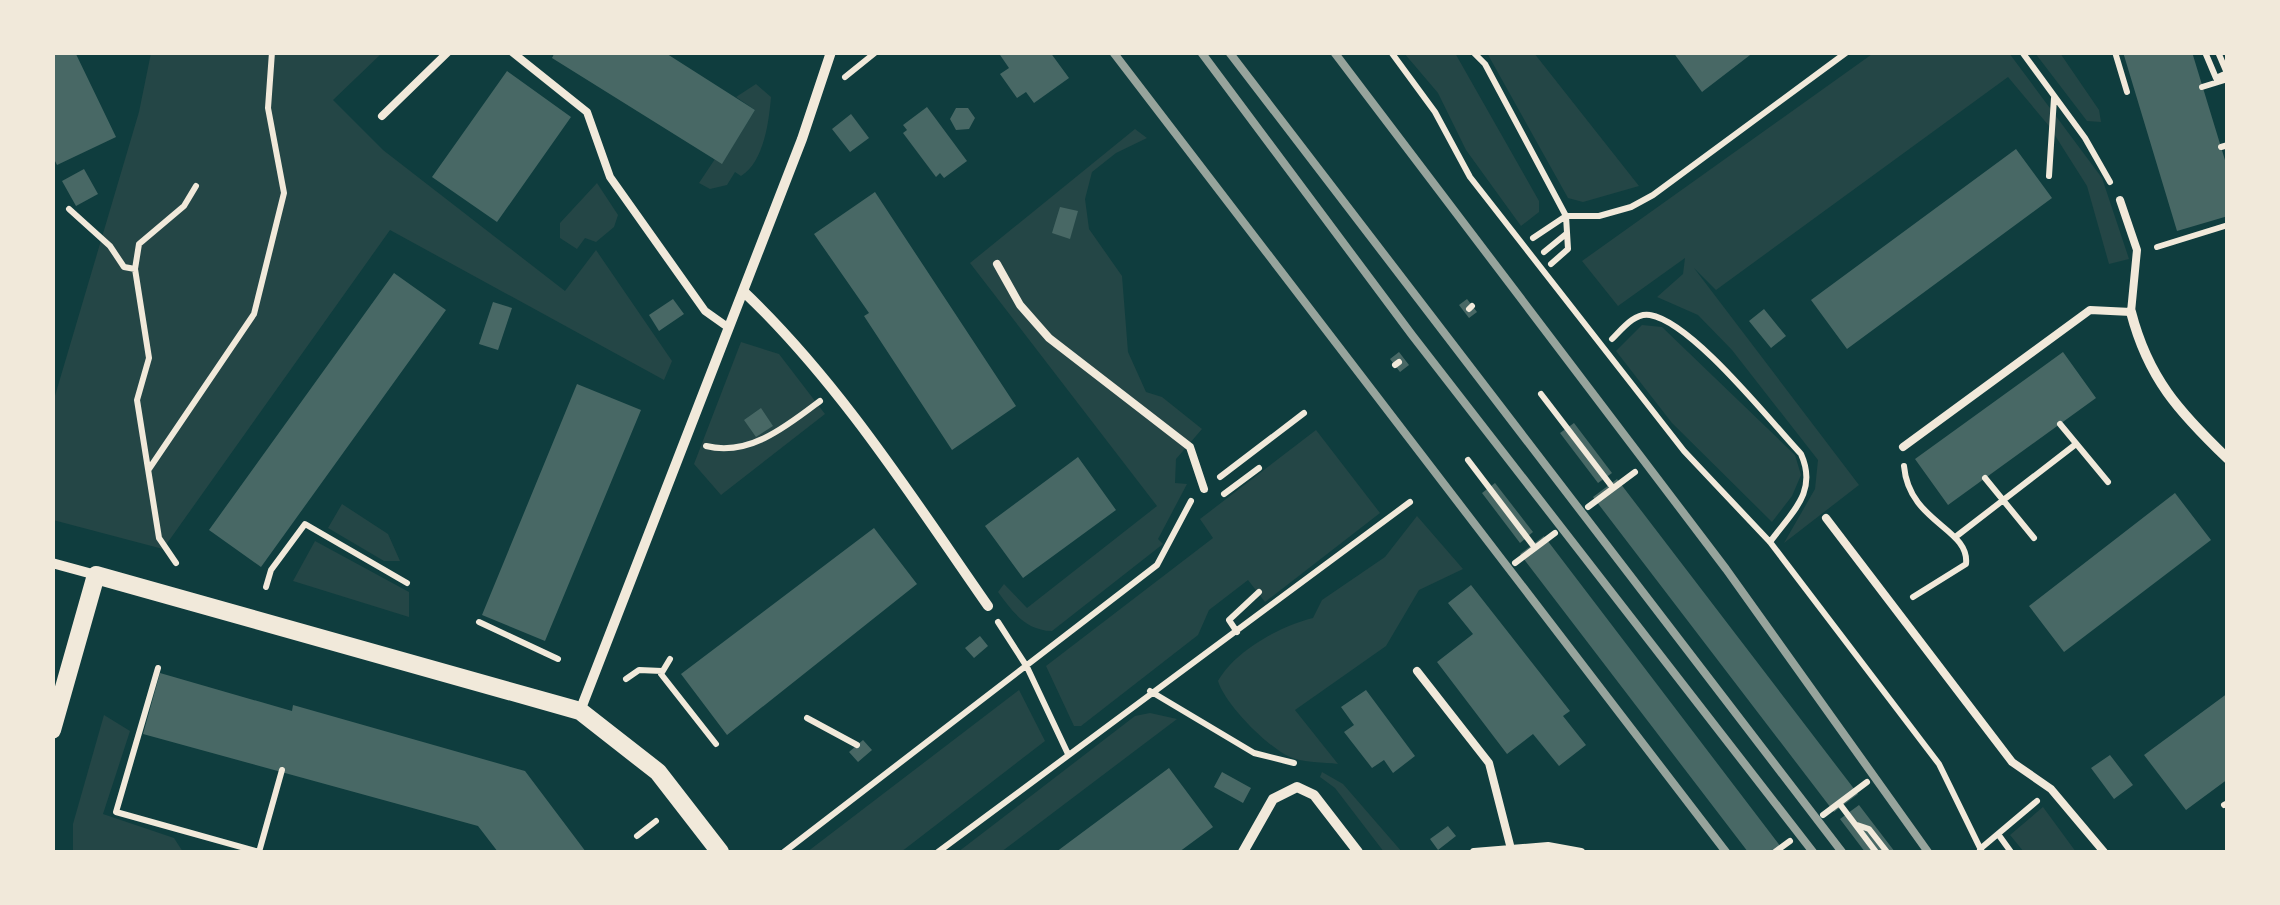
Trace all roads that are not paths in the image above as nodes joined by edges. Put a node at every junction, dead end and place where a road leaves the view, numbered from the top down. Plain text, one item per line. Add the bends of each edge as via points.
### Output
1 (448, 52) edge
2 (512, 52) edge
3 (831, 52) edge
4 (382, 116) dead end
5 (2120, 200) road end
6 (997, 264) dead end
7 (743, 292) junction
8 (2131, 312) junction
9 (728, 328) junction
10 (1903, 446) road end
11 (2228, 459) edge
12 (1204, 489) road end
13 (1826, 518) dead end
14 (52, 563) edge
15 (96, 575) junction
16 (988, 606) road end
17 (1417, 671) dead end
18 (580, 711) junction
19 (52, 730) edge
20 (1511, 848) junction
21 (720, 852) edge
22 (1243, 852) edge
23 (1358, 852) edge
24 (1474, 852) edge
25 (1581, 852) edge
26 (2104, 852) edge

1 - 4 lane
2 - 9 lane via 587,112 610,178 706,312
3 - 7 street
5 - 8 lane via 2136,250
6 - 12 lane via 1049,338 1190,447
7 - 9 street
7 - 16 street via 788,334
8 - 10 lane via 2090,310
8 - 11 street via 2142,354 2179,412
9 - 18 street
13 - 26 lane via 2012,762 2051,790
14 - 15 street
15 - 18 street
15 - 19 street
17 - 20 lane via 1489,763
18 - 21 street via 658,772
20 - 24 lane
20 - 25 lane
22 - 23 street via 1274,800 1297,787 1314,795

